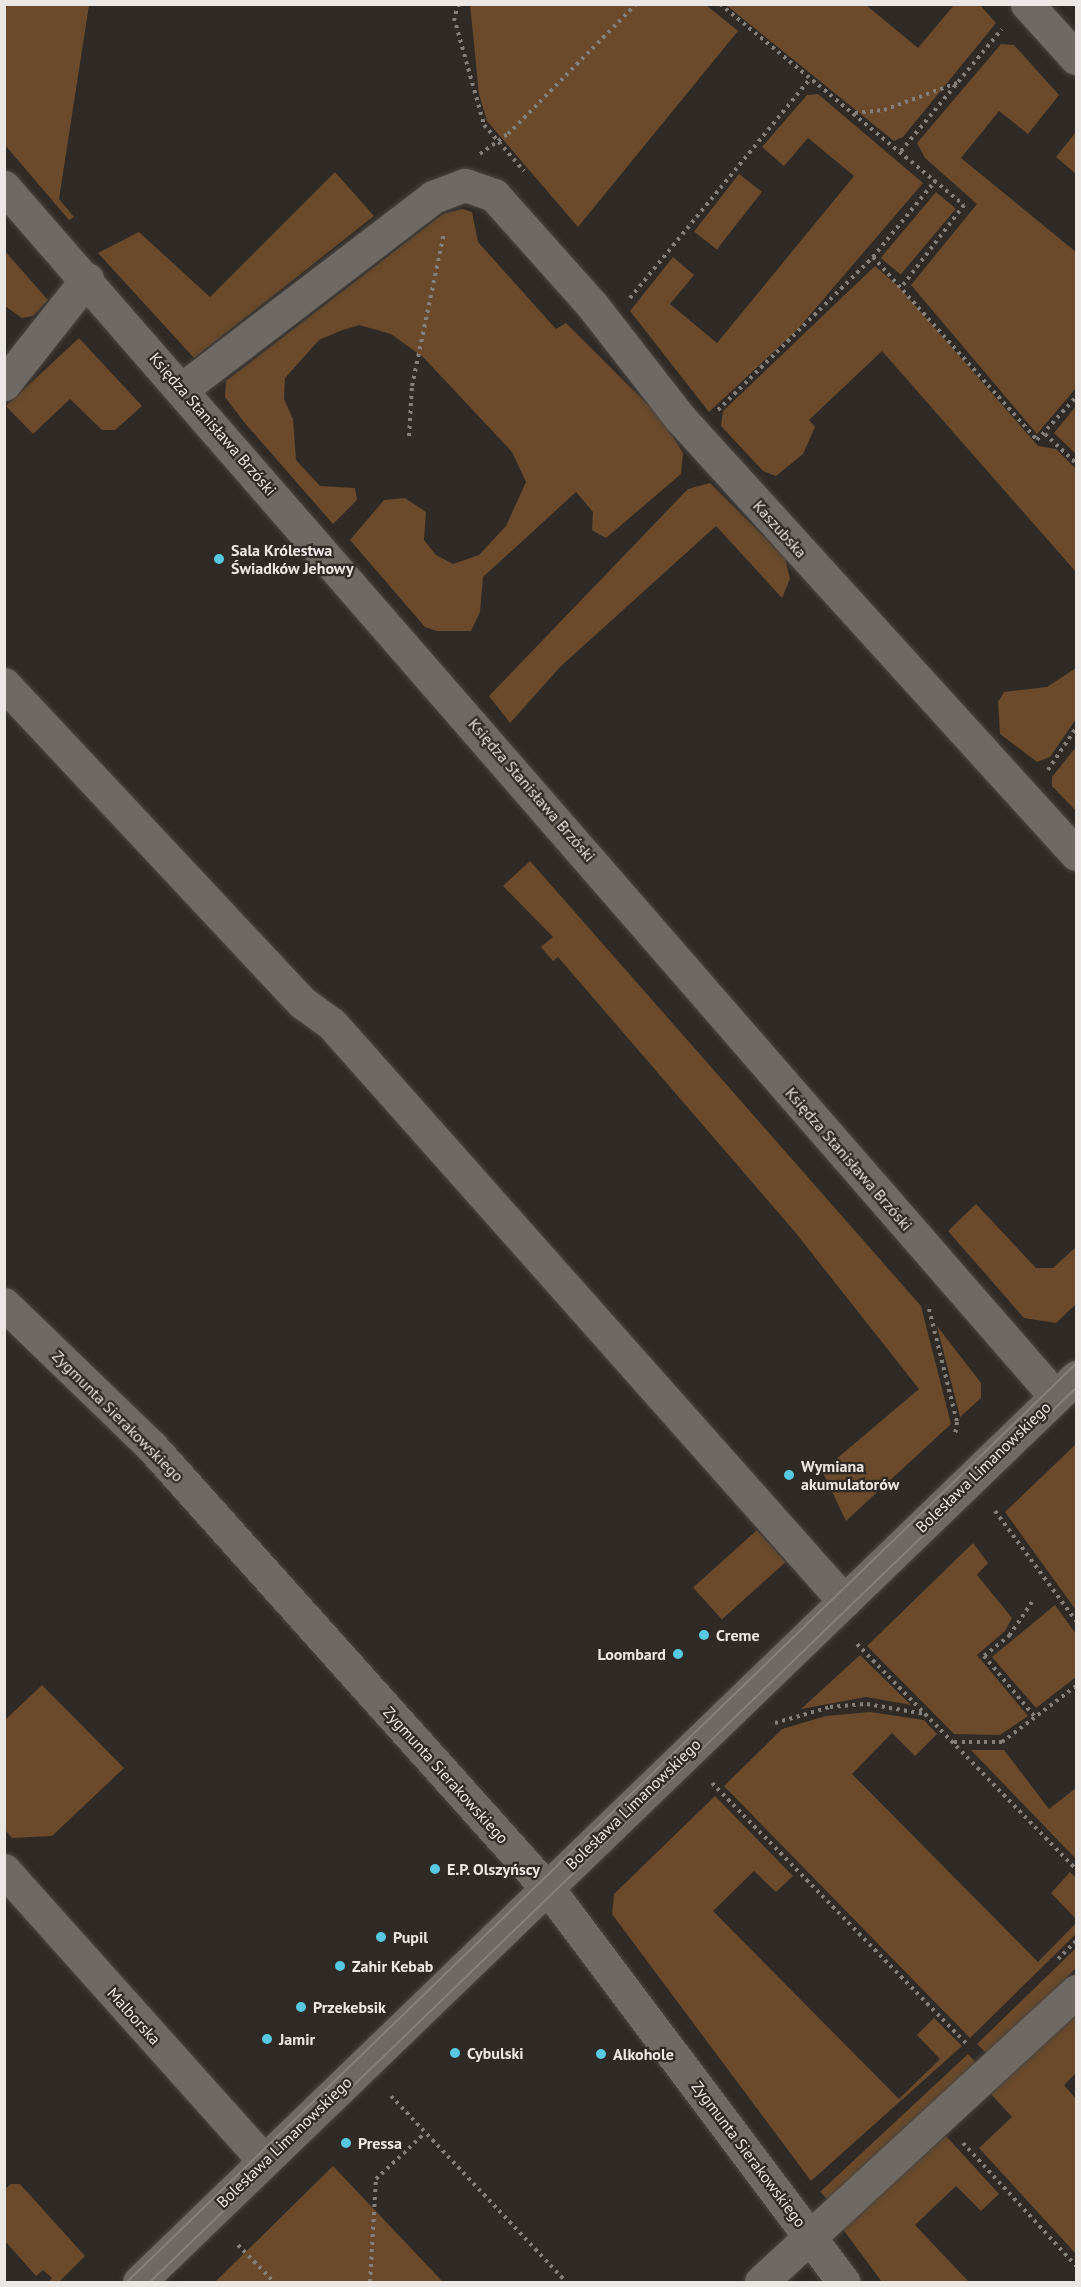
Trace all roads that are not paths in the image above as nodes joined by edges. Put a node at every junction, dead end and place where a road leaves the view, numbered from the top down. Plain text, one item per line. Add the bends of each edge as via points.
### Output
1 (1017, 14) edge
2 (1077, 58) edge
3 (4, 187) edge
4 (87, 279) junction
5 (4, 384) edge
6 (182, 389) junction
7 (4, 684) edge
8 (1077, 854) edge
9 (4, 1304) edge
10 (1066, 1387) edge
11 (844, 1601) junction
12 (4, 1870) edge
13 (547, 1888) junction
14 (1077, 1991) edge
15 (264, 2161) junction
16 (811, 2237) junction
17 (139, 2283) edge
18 (761, 2283) edge
19 (844, 2283) edge

1 - 2 street
3 - 4 street, Księdza Stanisława Brzóski
4 - 5 street
4 - 6 street, Księdza Stanisława Brzóski
6 - 8 street, Kaszubska via 433,197 465,185 494,195 694,433
6 - 10 street, Księdza Stanisława Brzóski
7 - 11 street via 303,1003 331,1023
9 - 13 street, Zygmunta Sierakowskiego via 152,1447
10 - 11 street, Bolesława Limanowskiego
11 - 13 street, Bolesława Limanowskiego
12 - 15 street, Malborska
13 - 15 street, Bolesława Limanowskiego
13 - 16 street, Zygmunta Sierakowskiego
14 - 16 street via 942,2120
15 - 17 street, Bolesława Limanowskiego
16 - 18 street
16 - 19 street, Zygmunta Sierakowskiego

